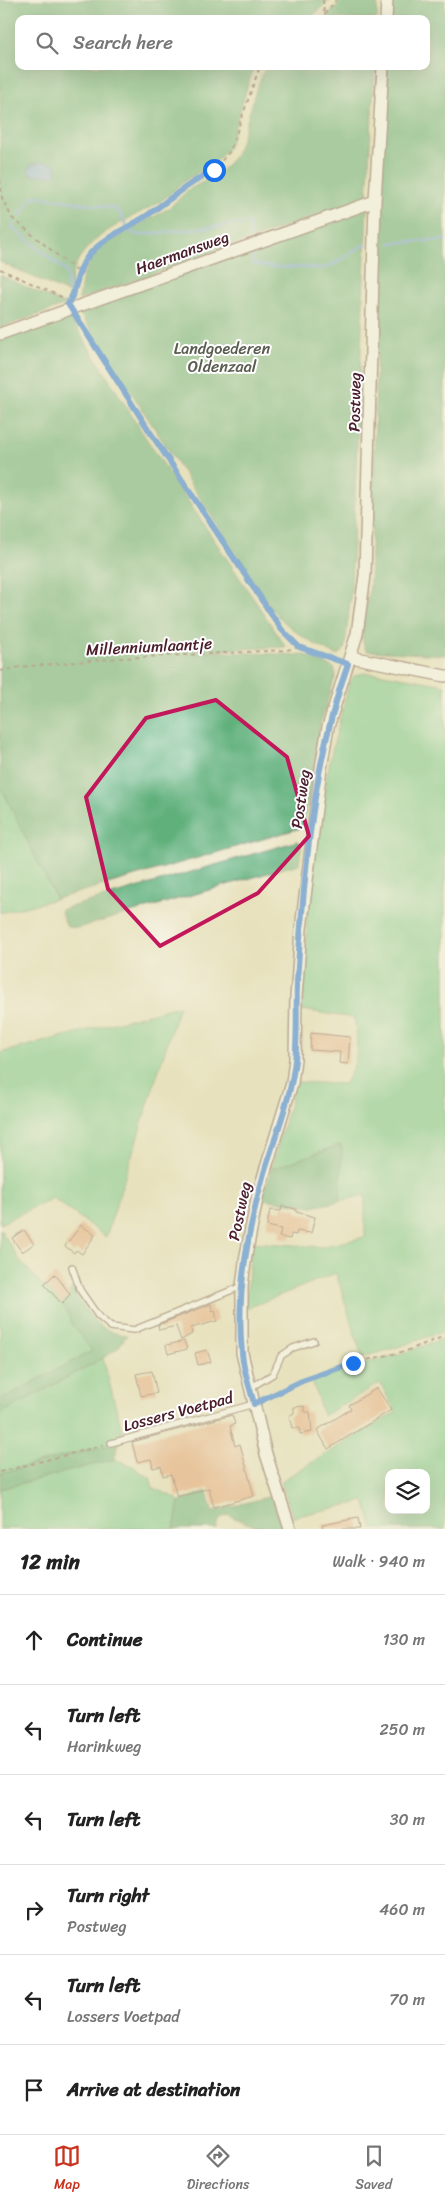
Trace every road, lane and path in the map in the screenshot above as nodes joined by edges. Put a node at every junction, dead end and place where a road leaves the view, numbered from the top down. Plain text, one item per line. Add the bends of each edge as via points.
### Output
1 (323, 0) edge
2 (336, 0) edge
3 (387, 0) edge
4 (324, 14) joint
5 (386, 15) edge
6 (259, 70) edge
7 (383, 70) edge
8 (0, 180) edge
9 (375, 201) junction
10 (0, 269) edge
11 (78, 272) junction
12 (69, 307) junction
13 (0, 334) edge
14 (299, 647) junction
15 (349, 661) junction
16 (0, 671) edge
17 (445, 676) edge
18 (72, 1267) dead end
19 (242, 1286) junction
20 (445, 1336) edge
21 (314, 1341) dead end
22 (250, 1388) junction
23 (254, 1404) junction
24 (111, 1443) joint
25 (0, 1472) edge
26 (290, 1529) edge

1 - 4 path
2 - 4 path
3 - 5 street
6 - 11 path via 230,152 214,170 100,243
7 - 9 street, Postweg
8 - 11 path via 2,198 12,218
9 - 12 street, Haermansweg
9 - 15 street, Postweg via 366,575
10 - 12 path via 67,299
11 - 12 path
12 - 13 street, Haermansweg
12 - 14 path via 267,611
14 - 15 path
14 - 16 path, Millenniumlaantje via 122,658
15 - 17 street
15 - 19 street, Postweg via 328,727 312,832 301,928 296,1059 292,1083 258,1194
18 - 19 lane via 80,1290 98,1316 112,1327 134,1330
19 - 22 street, Postweg via 242,1353
20 - 23 path, Lossers Voetpad via 302,1381
21 - 22 lane via 281,1356 273,1374
22 - 23 street, Postweg
23 - 24 lane, Lossers Voetpad
23 - 26 street, Postweg
24 - 25 path, Lossers Voetpad

